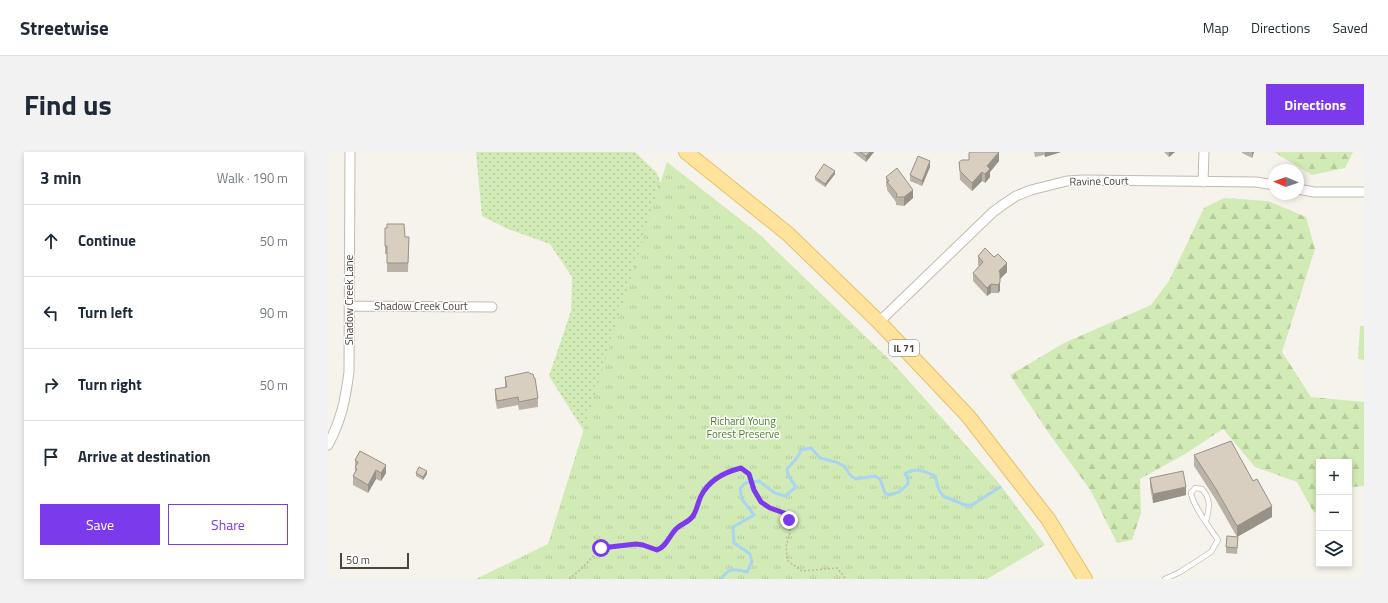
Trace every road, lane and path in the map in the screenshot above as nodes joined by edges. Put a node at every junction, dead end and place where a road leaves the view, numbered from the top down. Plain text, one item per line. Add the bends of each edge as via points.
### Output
1 (350, 152) edge
2 (1204, 152) edge
3 (693, 154) edge
4 (1203, 182) junction
5 (1268, 184) edge
6 (1304, 190) edge
7 (1364, 192) edge
8 (349, 306) junction
9 (492, 307) dead end
10 (879, 322) junction
11 (328, 445) edge
12 (1206, 521) junction
13 (569, 579) edge
14 (846, 579) edge
15 (1085, 579) edge
16 (1165, 579) edge

1 - 8 street, Shadow Creek Lane
2 - 4 street
3 - 10 main road, IL 71 via 788,234
4 - 5 street, Ravine Court
4 - 10 street, Ravine Court via 1067,181 1016,196 993,212
6 - 7 street
8 - 9 street, Shadow Creek Court
8 - 11 street, Shadow Creek Lane via 349,372 344,404
10 - 15 main road, IL 71 via 968,416 1048,519
12 - 12 lane via 1192,498 1191,493 1195,488 1202,489 1207,494 1210,506
12 - 16 lane via 1218,540 1211,552
13 - 14 path via 601,548 636,544 657,550 662,548 677,528 693,516 702,494 712,481 741,468 749,474 761,502 784,513 789,520 790,532 786,547 788,561 802,571 837,568

